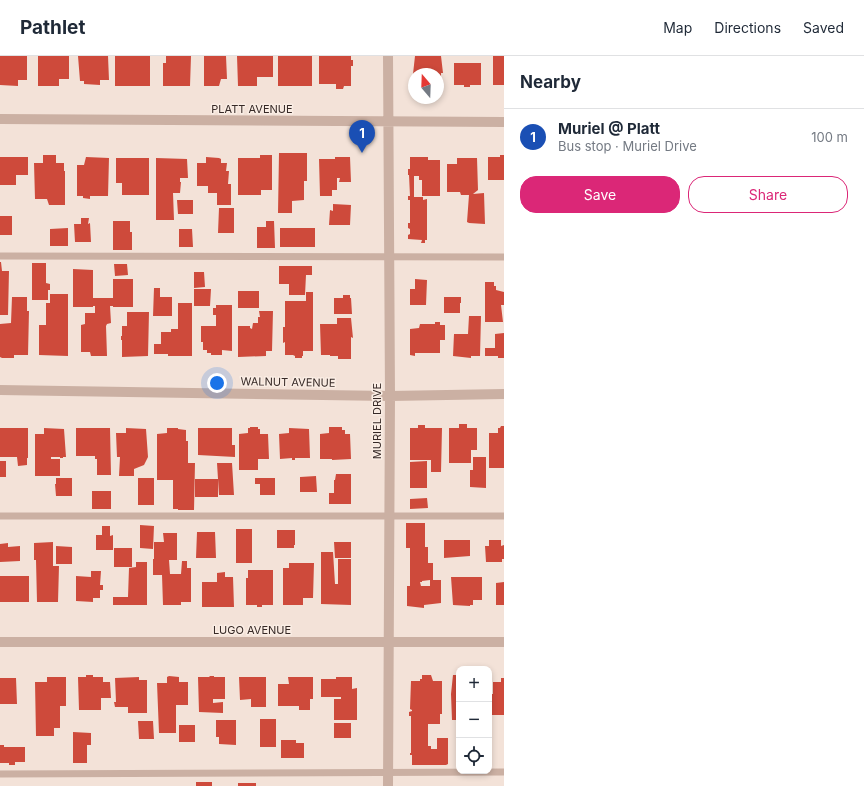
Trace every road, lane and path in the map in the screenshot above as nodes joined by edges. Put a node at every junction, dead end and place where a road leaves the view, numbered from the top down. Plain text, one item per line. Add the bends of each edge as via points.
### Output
1 (388, 56) edge
2 (0, 119) edge
3 (388, 122) junction
4 (504, 122) edge
5 (0, 256) edge
6 (389, 258) junction
7 (504, 258) edge
8 (0, 390) edge
9 (504, 394) edge
10 (390, 396) junction
11 (0, 516) edge
12 (389, 516) junction
13 (504, 516) edge
14 (0, 642) edge
15 (388, 642) junction
16 (504, 642) edge
17 (504, 772) edge
18 (388, 773) junction
19 (0, 774) edge
20 (388, 786) edge

1 - 3 street, MURIEL DRIVE
2 - 3 street, PLATT AVENUE
3 - 4 street, PLATT AVENUE
3 - 6 street, MURIEL DRIVE
5 - 6 lane
6 - 7 lane
6 - 10 street, MURIEL DRIVE
8 - 10 street, WALNUT AVENUE
9 - 10 street, WALNUT AVENUE
10 - 12 street, MURIEL DRIVE
11 - 12 lane
12 - 13 lane
12 - 15 street, MURIEL DRIVE
14 - 15 street, LUGO AVENUE
15 - 16 street, LUGO AVENUE
15 - 18 street, MURIEL DRIVE
17 - 18 lane
18 - 19 lane
18 - 20 street, MURIEL DRIVE

